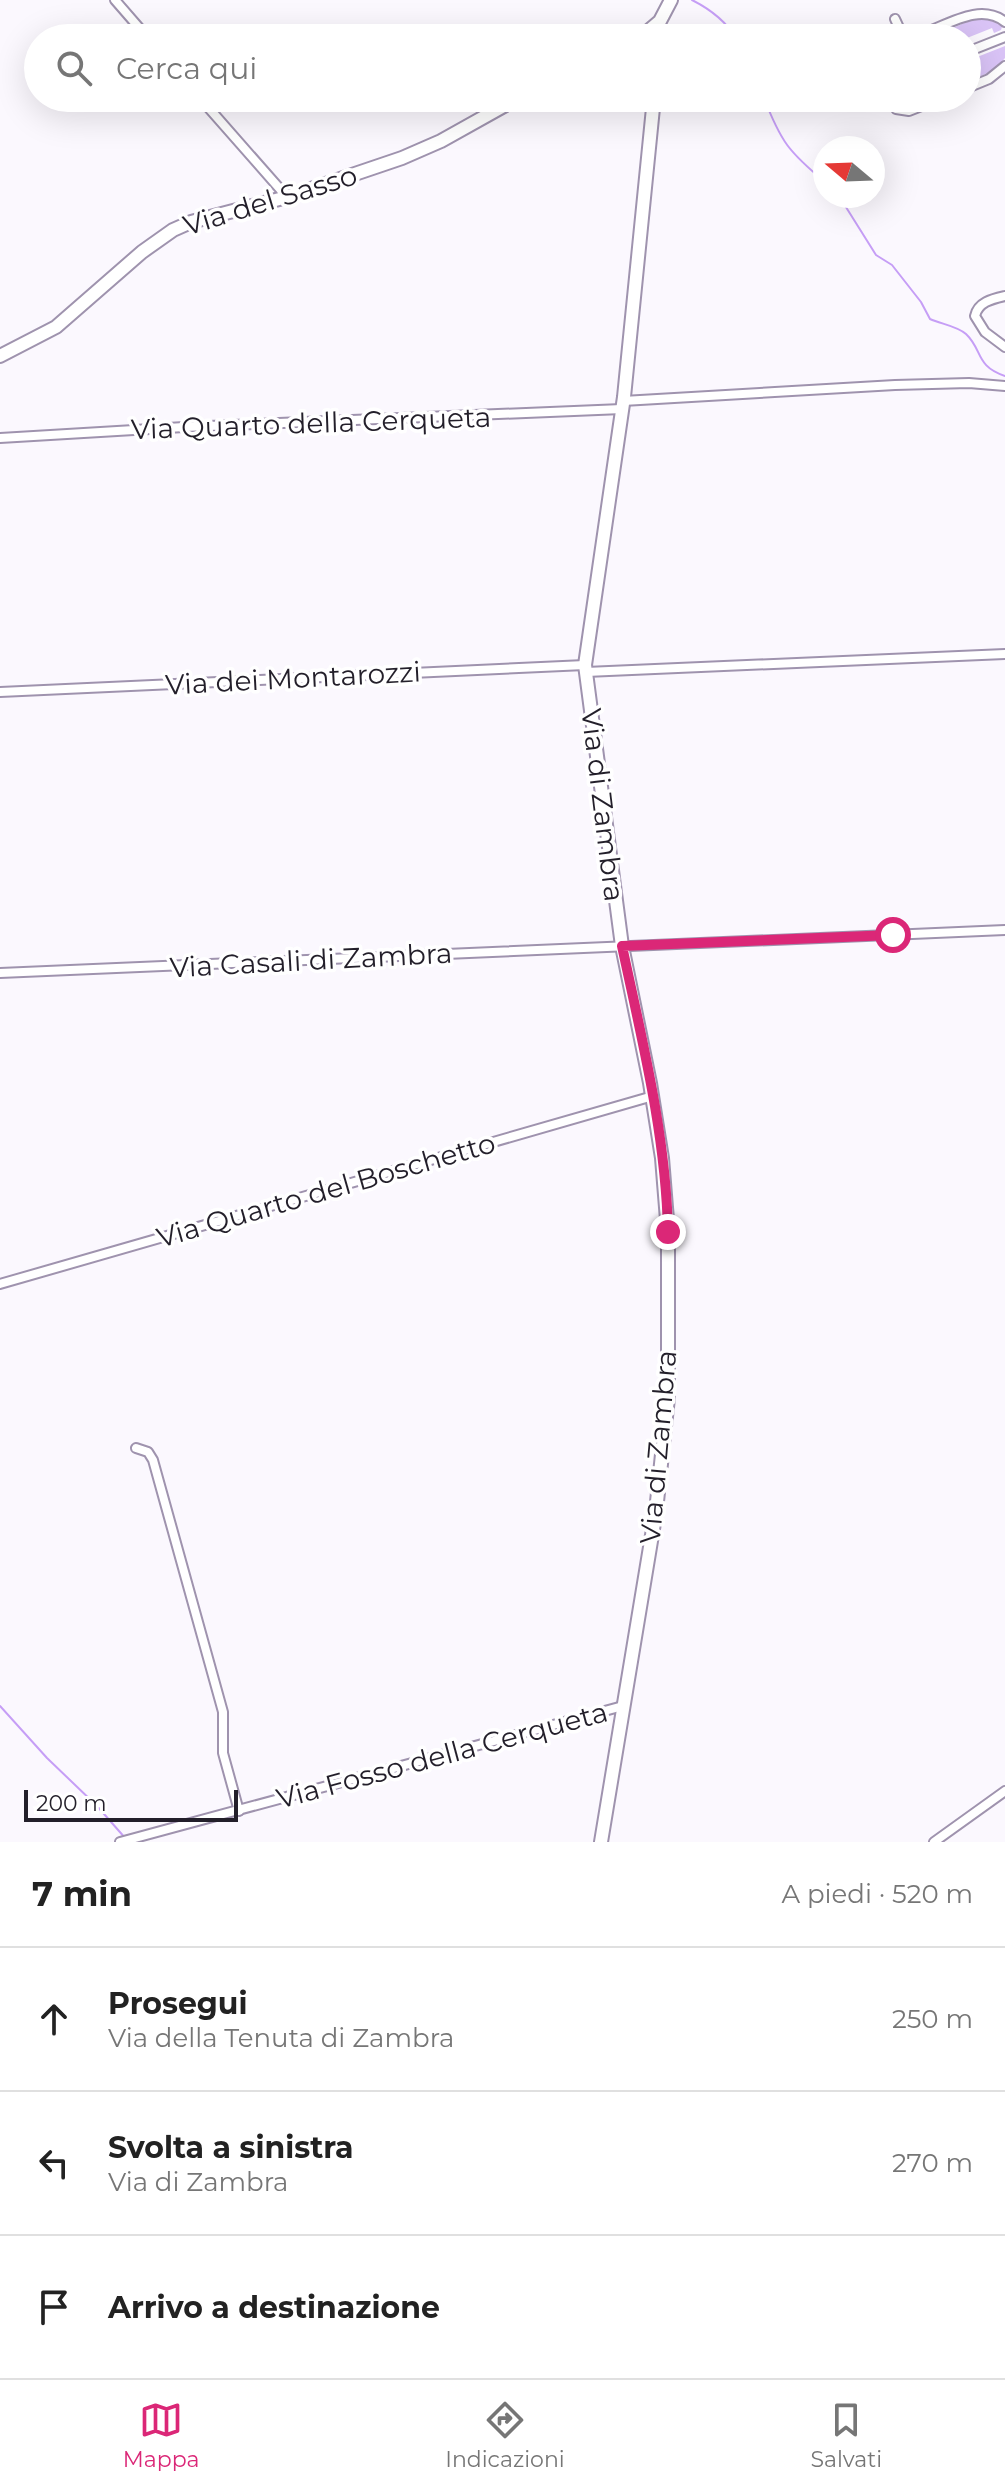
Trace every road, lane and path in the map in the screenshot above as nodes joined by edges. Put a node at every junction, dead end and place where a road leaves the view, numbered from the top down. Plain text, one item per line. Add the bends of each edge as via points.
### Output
1 (115, 0) edge
2 (671, 0) edge
3 (895, 19) dead end
4 (1005, 22) edge
5 (658, 23) edge
6 (136, 24) edge
7 (897, 24) edge
8 (949, 24) edge
9 (1005, 37) edge
10 (981, 46) edge
11 (1005, 66) edge
12 (981, 82) edge
13 (212, 112) edge
14 (492, 112) edge
15 (653, 112) edge
16 (287, 197) junction
17 (1005, 296) edge
18 (1005, 347) edge
19 (0, 356) edge
20 (1005, 386) edge
21 (623, 405) junction
22 (0, 438) edge
23 (1005, 654) edge
24 (586, 669) junction
25 (0, 692) edge
26 (1005, 930) edge
27 (622, 946) junction
28 (0, 973) edge
29 (653, 1096) junction
30 (0, 1284) edge
31 (136, 1448) dead end
32 (623, 1706) junction
33 (1005, 1791) edge
34 (239, 1811) junction
35 (124, 1841) edge
36 (601, 1842) edge
37 (934, 1842) edge

1 - 6 street
2 - 5 street
3 - 7 street
4 - 8 street via 978,14
9 - 10 street
11 - 12 street
13 - 16 street
14 - 16 street, Via del Sasso via 417,153
15 - 21 street, Via di Zambra
16 - 19 street, Via del Sasso via 173,230 53,329
17 - 18 street via 982,304 975,316
20 - 21 street, Via Quarto della Cerqueta via 884,386
21 - 22 street, Via Quarto della Cerqueta
21 - 24 street, Via di Zambra
23 - 24 street, Via dei Montarozzi
24 - 25 street, Via dei Montarozzi
24 - 27 street, Via di Zambra
26 - 27 street, Via Casali di Zambra
27 - 28 street, Via Casali di Zambra
27 - 29 street, Via di Zambra
29 - 30 street, Via Quarto del Boschetto
29 - 32 street, Via di Zambra via 668,1223 667,1414
31 - 34 street via 153,1460 223,1712 223,1753
32 - 34 street, Via Fosso della Cerqueta
32 - 36 street, Via di Zambra
33 - 37 street
34 - 35 street, Via Fosso della Cerqueta

